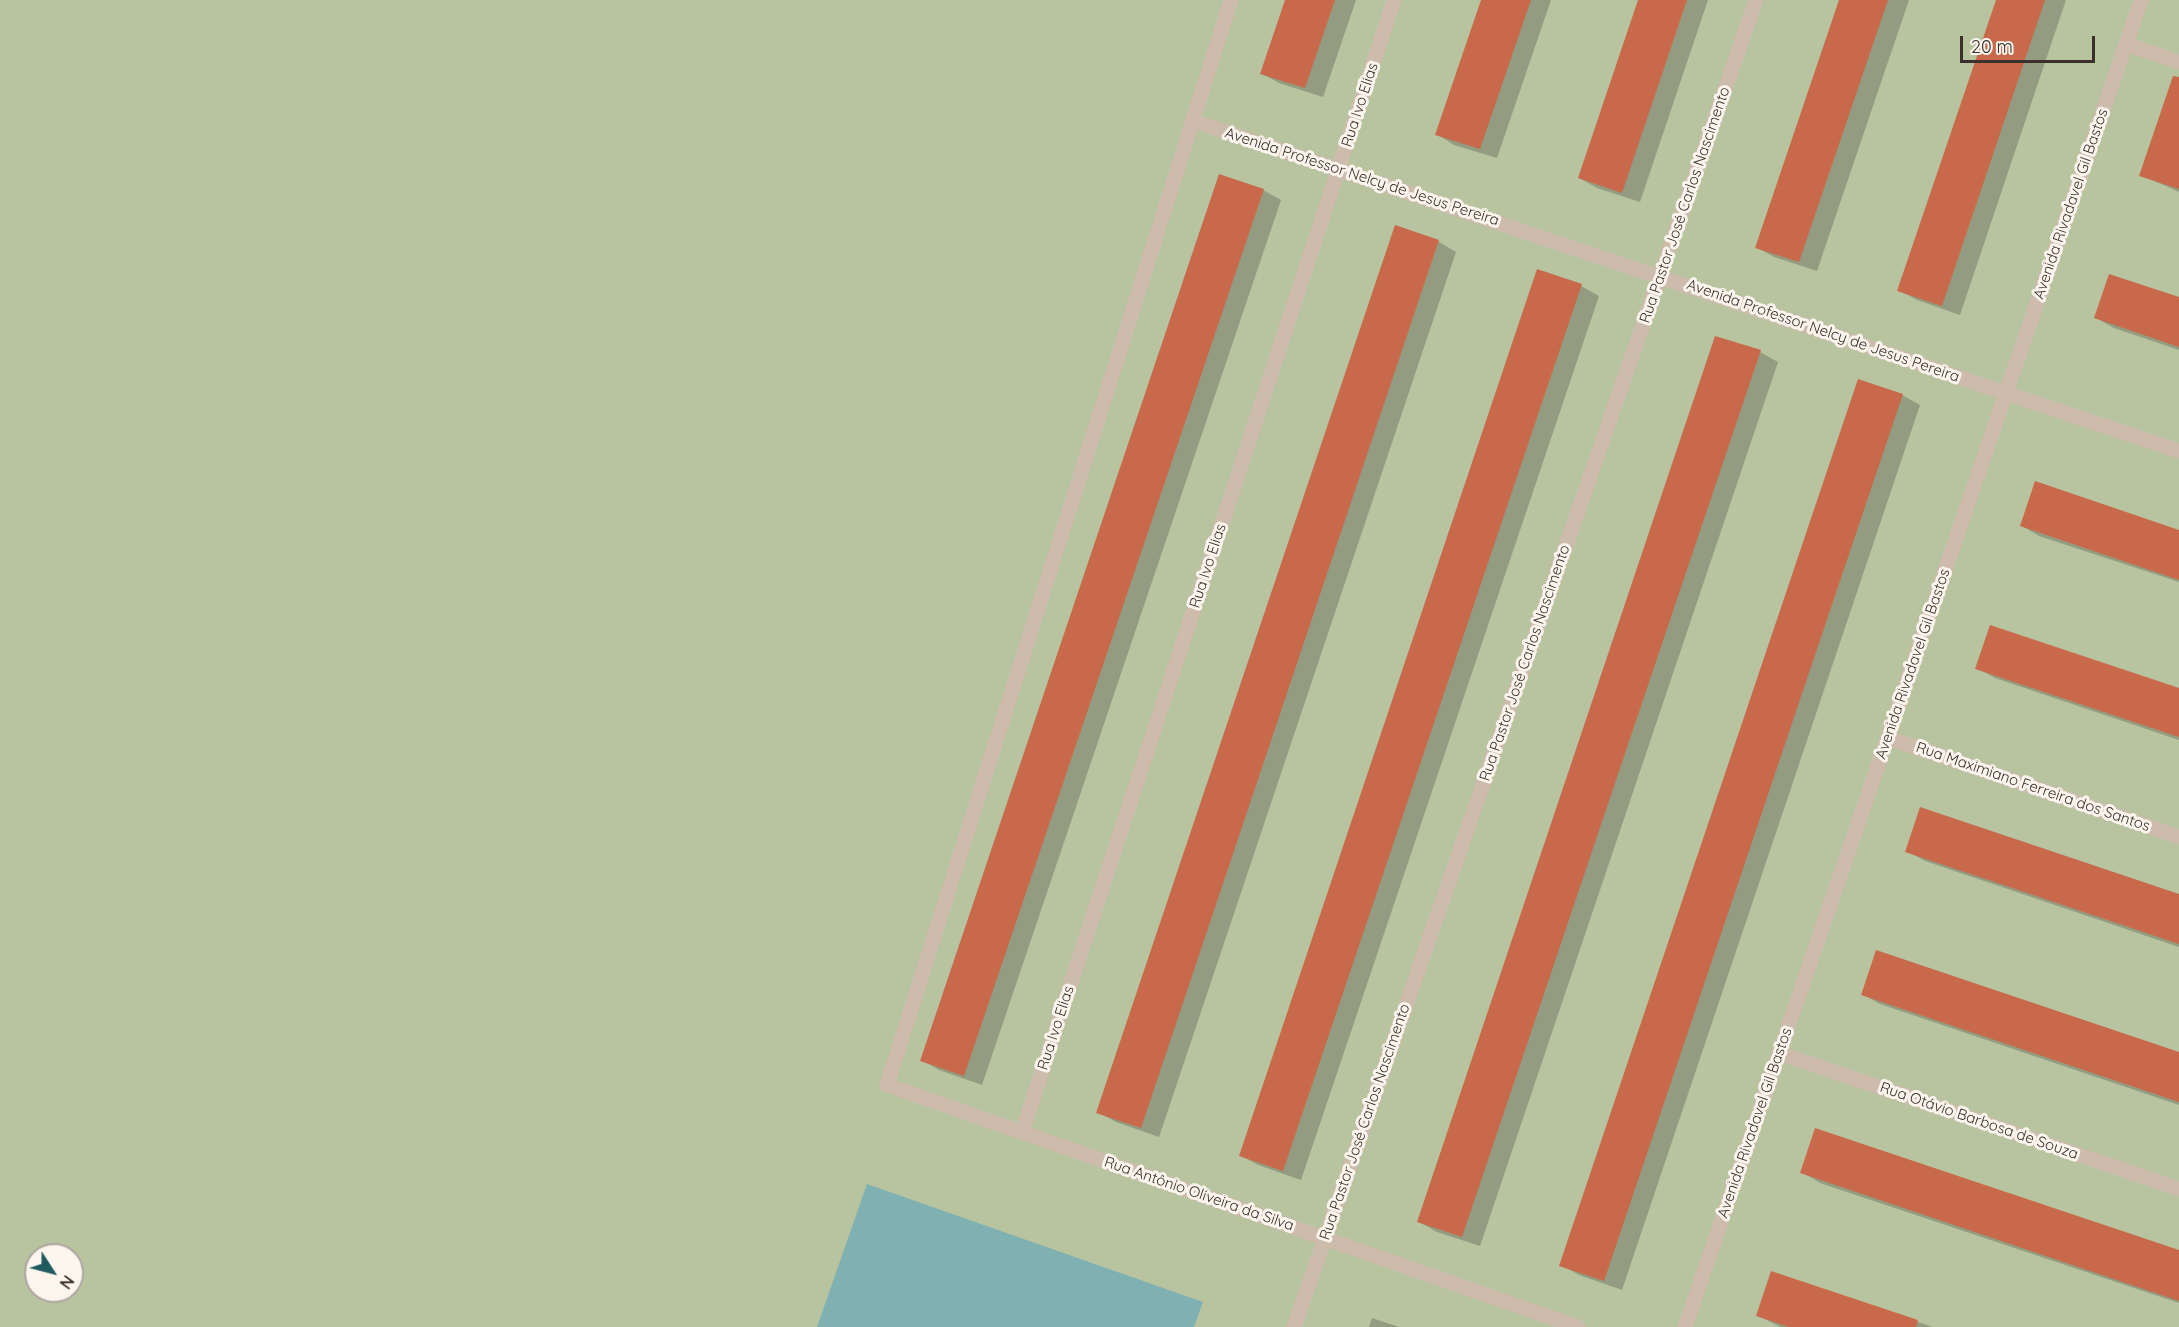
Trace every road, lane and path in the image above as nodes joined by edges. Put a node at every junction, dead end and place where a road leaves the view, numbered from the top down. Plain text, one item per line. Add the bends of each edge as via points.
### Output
1 (1231, 0) edge
2 (1394, 0) edge
3 (1756, 0) edge
4 (2141, 0) edge
5 (2126, 44) junction
6 (2179, 62) edge
7 (1193, 121) junction
8 (1339, 170) junction
9 (1660, 277) junction
10 (2006, 393) junction
11 (2179, 452) edge
12 (1888, 738) junction
13 (2179, 837) edge
14 (1779, 1053) junction
15 (1022, 1132) junction
16 (2179, 1189) edge
17 (1324, 1238) junction
18 (1294, 1327) edge
19 (1578, 1327) edge
20 (1685, 1327) edge

1 - 7 street
2 - 8 street, Rua Ivo Elias
3 - 9 street, Rua Pastor José Carlos Nascimento
4 - 5 street, Avenida Rivadavel Gil Bastos
5 - 6 street
5 - 10 street, Avenida Rivadavel Gil Bastos
7 - 8 street, Avenida Professor Nelcy de Jesus Pereira
7 - 15 street, Rua Antônio Oliveira da Silva via 887,1085
8 - 9 street, Avenida Professor Nelcy de Jesus Pereira
8 - 15 street, Rua Ivo Elias
9 - 10 street, Avenida Professor Nelcy de Jesus Pereira
9 - 17 street, Rua Pastor José Carlos Nascimento
10 - 11 street, Avenida Professor Nelcy de Jesus Pereira
10 - 12 street, Avenida Rivadavel Gil Bastos
12 - 13 street, Rua Maximiano Ferreira dos Santos
12 - 14 street, Avenida Rivadavel Gil Bastos
14 - 16 street, Rua Otávio Barbosa de Souza
14 - 20 street, Avenida Rivadavel Gil Bastos
15 - 17 street, Rua Antônio Oliveira da Silva
17 - 18 street, Rua Pastor José Carlos Nascimento
17 - 19 street, Rua Antônio Oliveira da Silva

